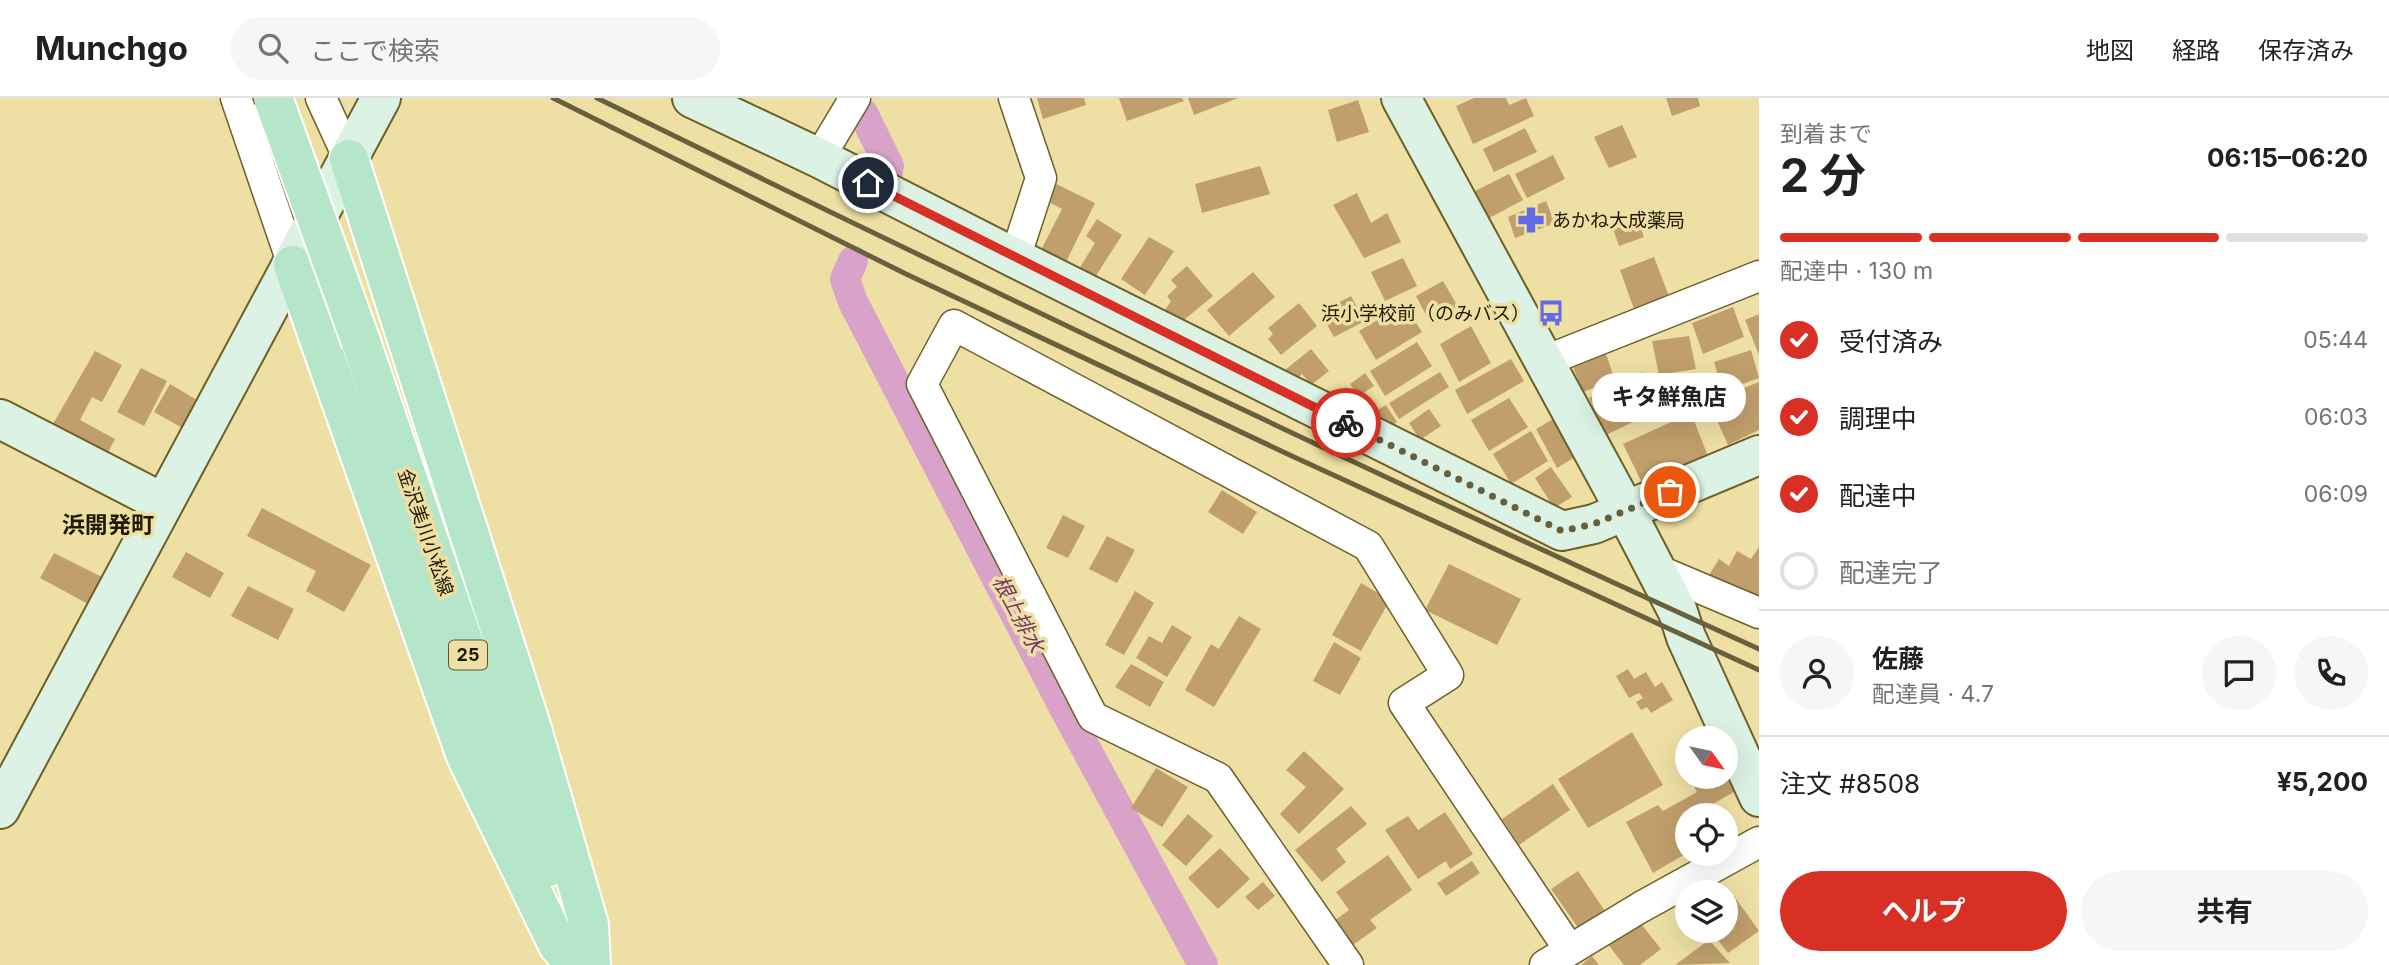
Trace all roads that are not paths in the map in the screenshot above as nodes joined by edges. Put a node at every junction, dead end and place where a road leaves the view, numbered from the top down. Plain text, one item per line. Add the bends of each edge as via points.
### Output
1 (236, 98) edge
2 (273, 98) edge
3 (321, 98) edge
4 (381, 98) edge
5 (692, 98) edge
6 (855, 98) edge
7 (1014, 98) edge
8 (1401, 98) edge
9 (820, 158) junction
10 (349, 159) junction
11 (1015, 258) junction
12 (293, 265) junction
13 (1759, 276) edge
14 (1545, 361) junction
15 (0, 419) edge
16 (1759, 455) edge
17 (163, 503) junction
18 (1625, 510) junction
19 (1656, 569) junction
20 (1759, 614) edge
21 (1759, 797) edge
22 (0, 809) edge
23 (1759, 842) edge
24 (1557, 957) edge
25 (575, 965) edge
26 (584, 965) edge
27 (591, 965) edge
28 (1348, 965) edge

1 - 12 street
2 - 26 main road, 金沢美川小松線 / 25, bridge via 493,728
3 - 10 street
4 - 10 street
5 - 9 street
6 - 9 street
7 - 11 street via 1041,178
8 - 14 street
9 - 11 street
10 - 12 street
10 - 27 main road via 533,729 589,925
11 - 18 street via 1562,531
12 - 17 street
12 - 25 main road via 466,756 558,945
13 - 14 street
14 - 18 street
15 - 17 street
16 - 18 street
17 - 22 street
18 - 19 street
19 - 20 street
19 - 21 street
23 - 24 street
24 - 28 street via 1404,703 1448,675 1368,546 954,326 922,384 1093,717 1218,778

